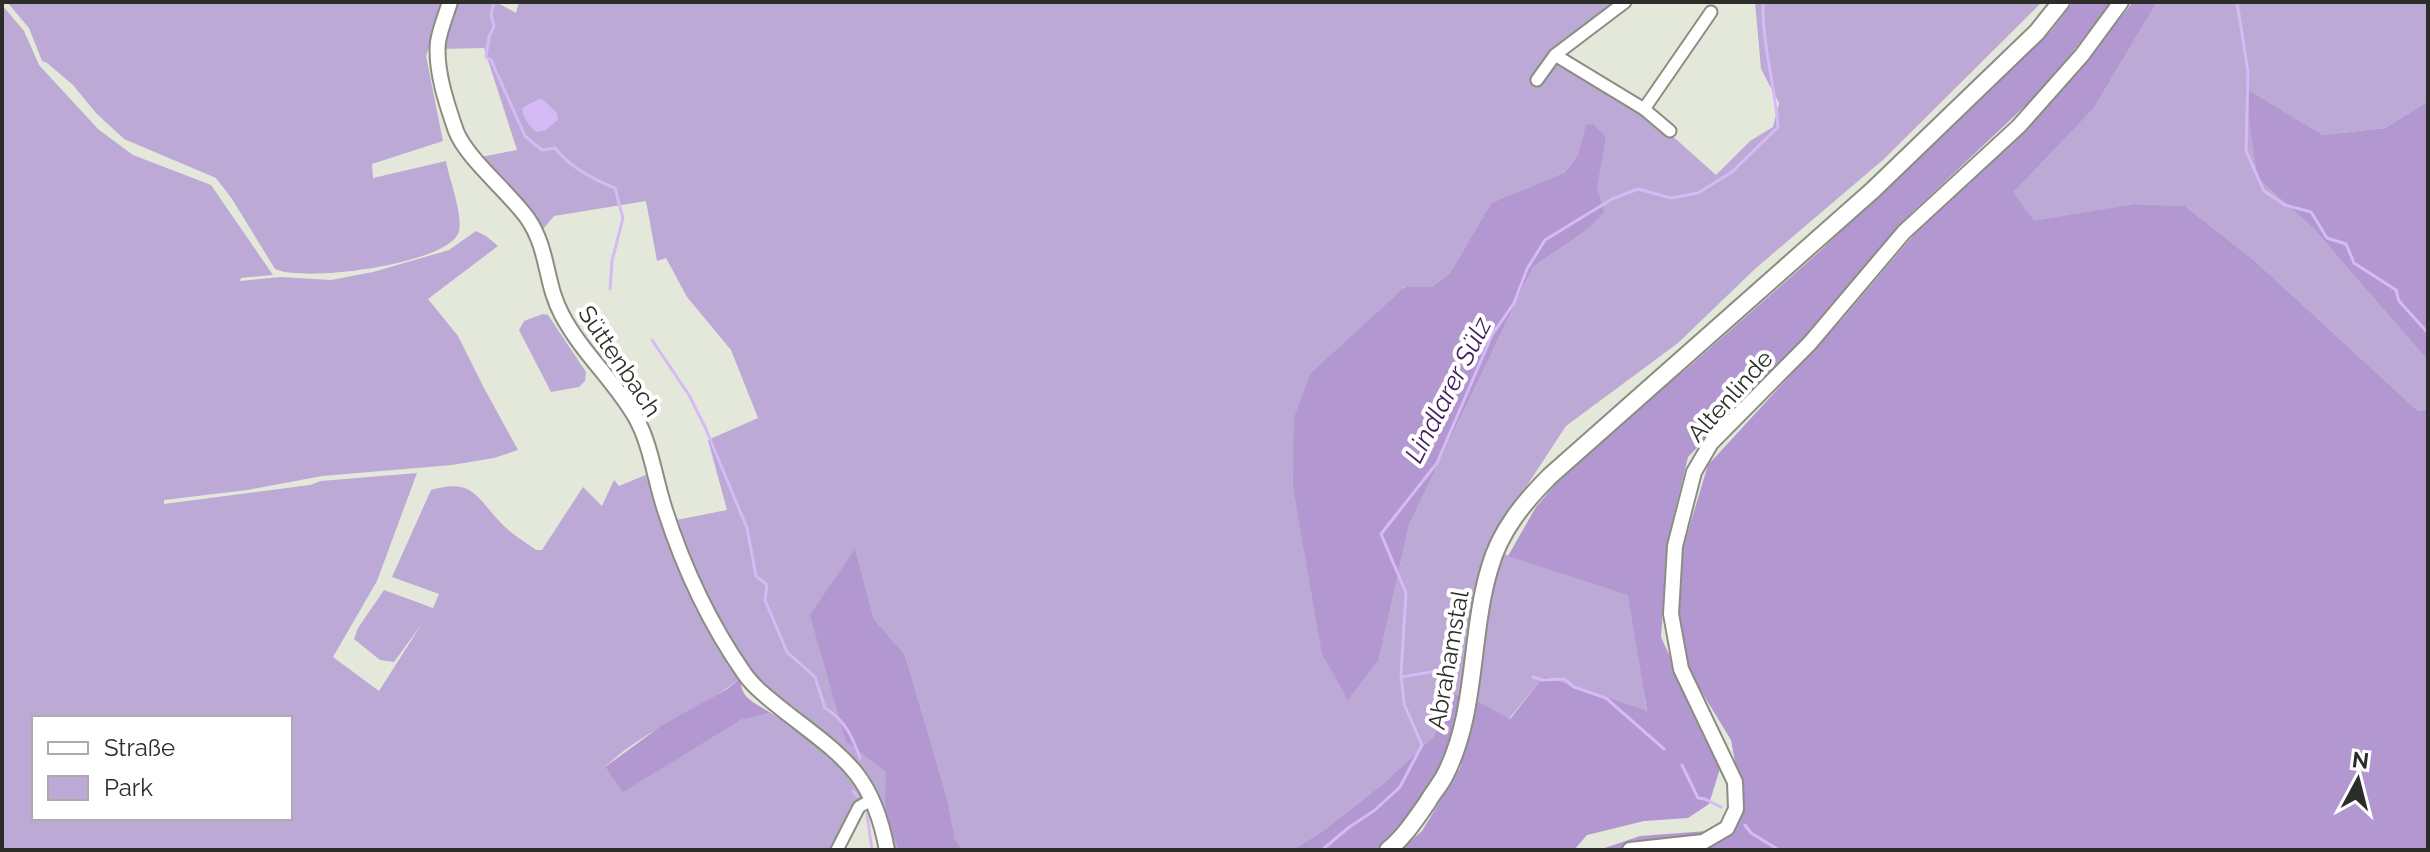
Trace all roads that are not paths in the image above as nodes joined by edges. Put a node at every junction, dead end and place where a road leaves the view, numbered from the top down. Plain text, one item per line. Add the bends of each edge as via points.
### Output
1 (450, 2) edge
2 (1625, 2) edge
3 (2061, 2) edge
4 (2121, 2) edge
5 (1711, 12) dead end
6 (1555, 55) junction
7 (1537, 80) dead end
8 (1644, 109) junction
9 (1670, 131) dead end
10 (873, 799) junction
11 (837, 850) edge
12 (887, 850) edge
13 (1388, 850) edge
14 (1630, 850) edge

1 - 10 street, Süttenbach via 438,55 460,139 531,224 561,315 637,420 669,523 711,617 750,681 845,760
2 - 6 street
3 - 13 main road, Abrahamstal via 2026,43 1873,190 1525,502 1490,567 1469,692 1444,777
4 - 14 street, Altenlinde via 2019,126 1904,232 1810,343 1711,443 1694,472 1675,546 1671,614 1681,669 1735,782 1736,809 1727,828 1703,842
5 - 8 street
6 - 7 street
6 - 8 street
8 - 9 street
10 - 11 street via 859,807
10 - 12 street, Süttenbach

